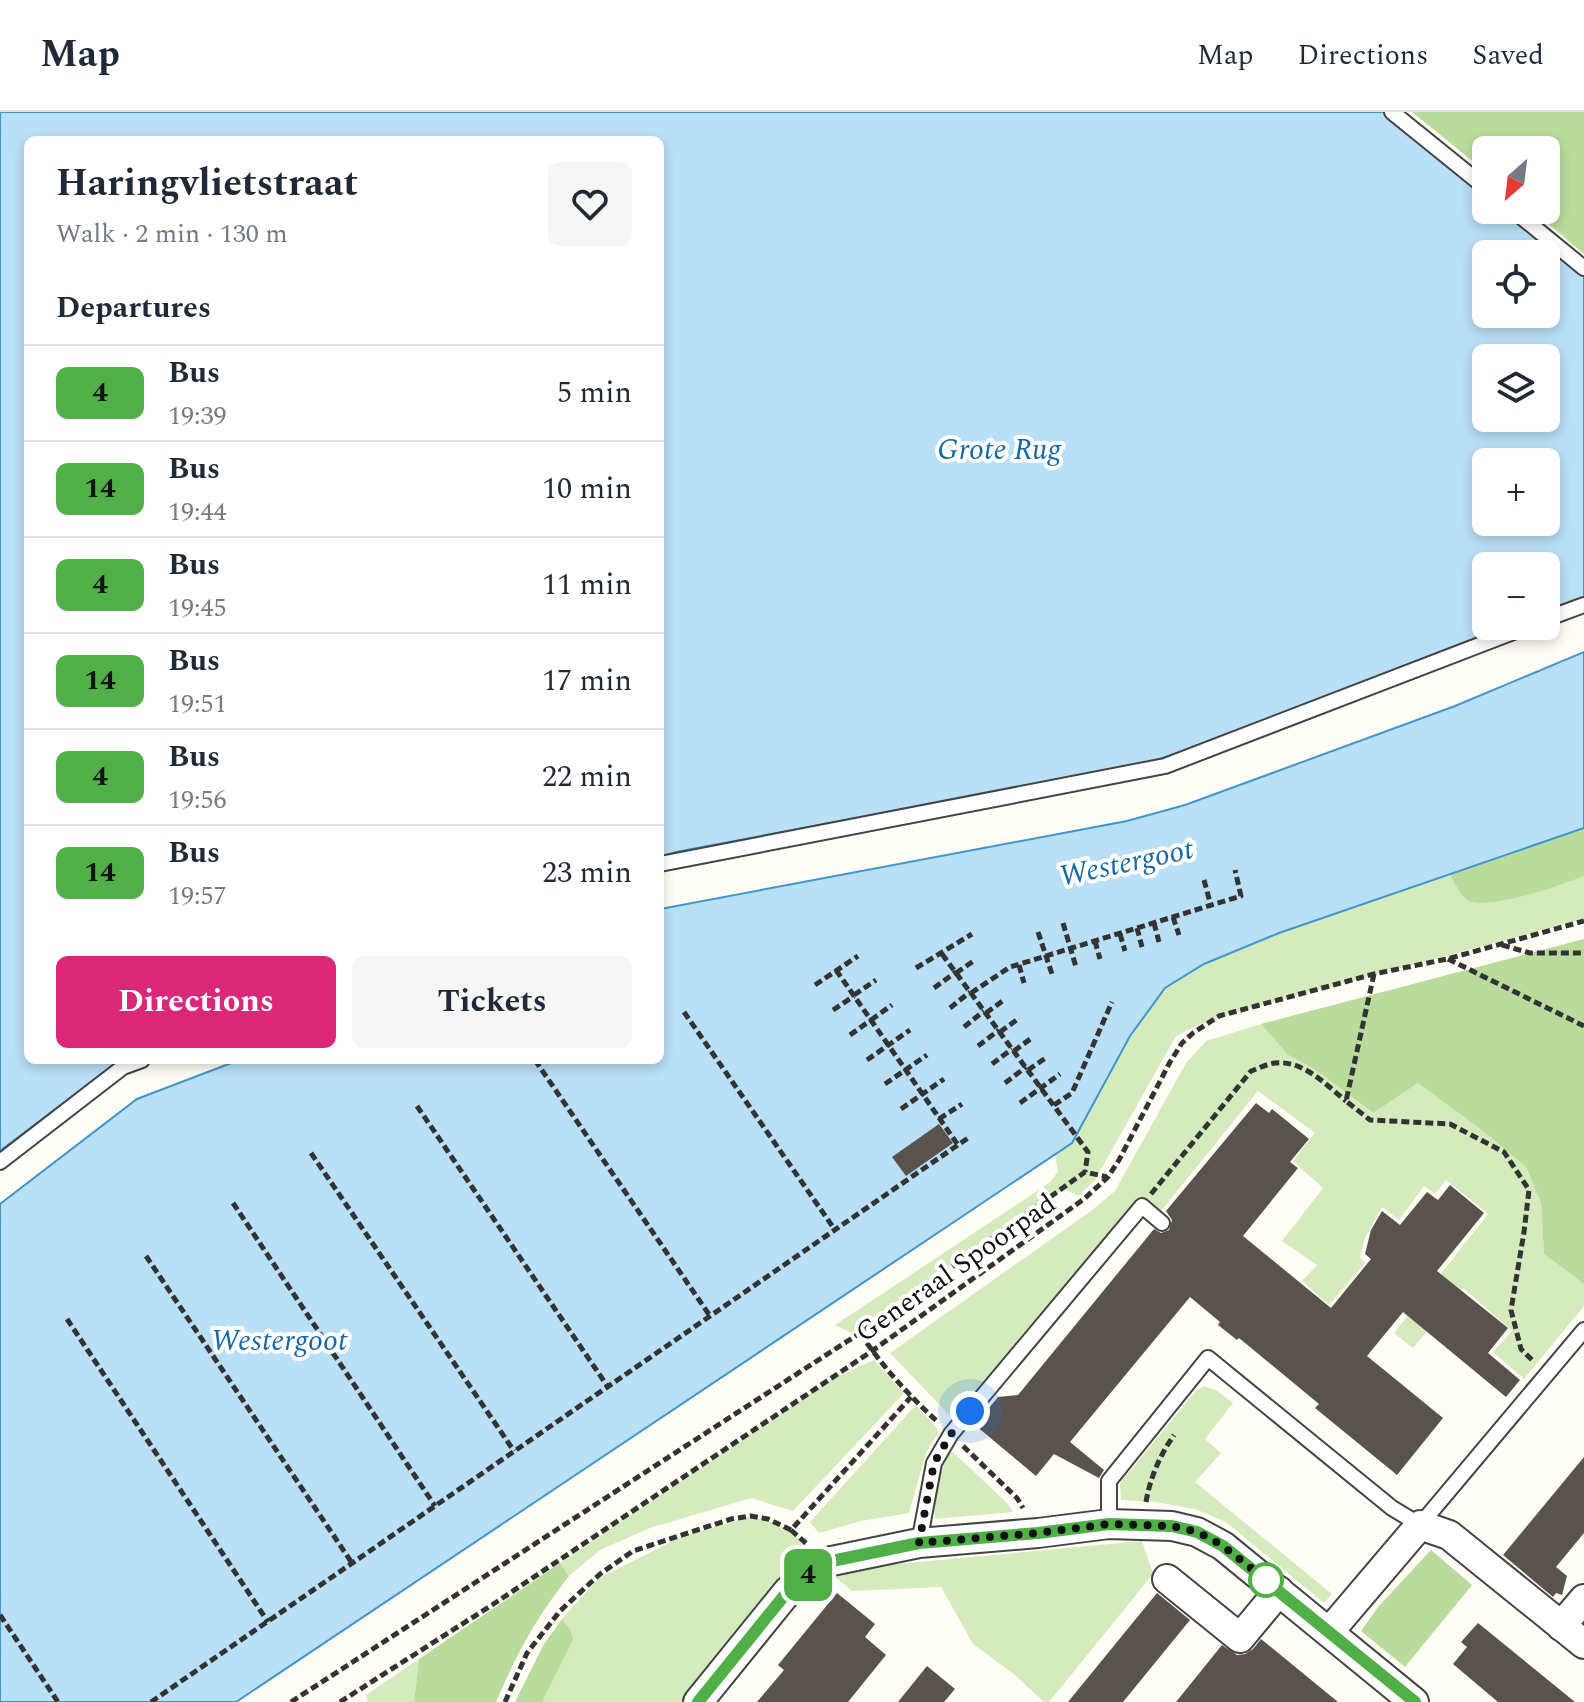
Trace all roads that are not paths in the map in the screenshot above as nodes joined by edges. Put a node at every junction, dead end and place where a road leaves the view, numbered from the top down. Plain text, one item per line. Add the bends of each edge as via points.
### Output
1 (1392, 112) edge
2 (1472, 177) edge
3 (1530, 224) edge
4 (1584, 268) edge
5 (1584, 605) edge
6 (1560, 614) edge
7 (1493, 640) edge
8 (664, 863) edge
9 (131, 1064) edge
10 (0, 1162) edge
11 (1162, 1223) dead end
12 (1584, 1330) edge
13 (1109, 1524) junction
14 (1420, 1525) junction
15 (919, 1543) junction
16 (1167, 1579) dead end
17 (1279, 1591) junction
18 (1584, 1599) edge
19 (1561, 1626) junction
20 (1329, 1632) junction
21 (1584, 1644) edge
22 (698, 1702) edge
23 (1414, 1702) edge

1 - 2 lane
3 - 4 lane
5 - 6 lane
7 - 8 lane via 1165,766
9 - 10 lane
11 - 15 lane via 1142,1206 951,1434 934,1463
12 - 14 lane
13 - 14 lane via 1109,1481 1208,1358
13 - 15 street
13 - 17 street via 1184,1529 1211,1539
14 - 19 street via 1449,1535
14 - 20 street
15 - 22 street via 827,1562 799,1581
16 - 17 street via 1240,1638
17 - 20 street
18 - 19 street
19 - 21 street
20 - 23 street

